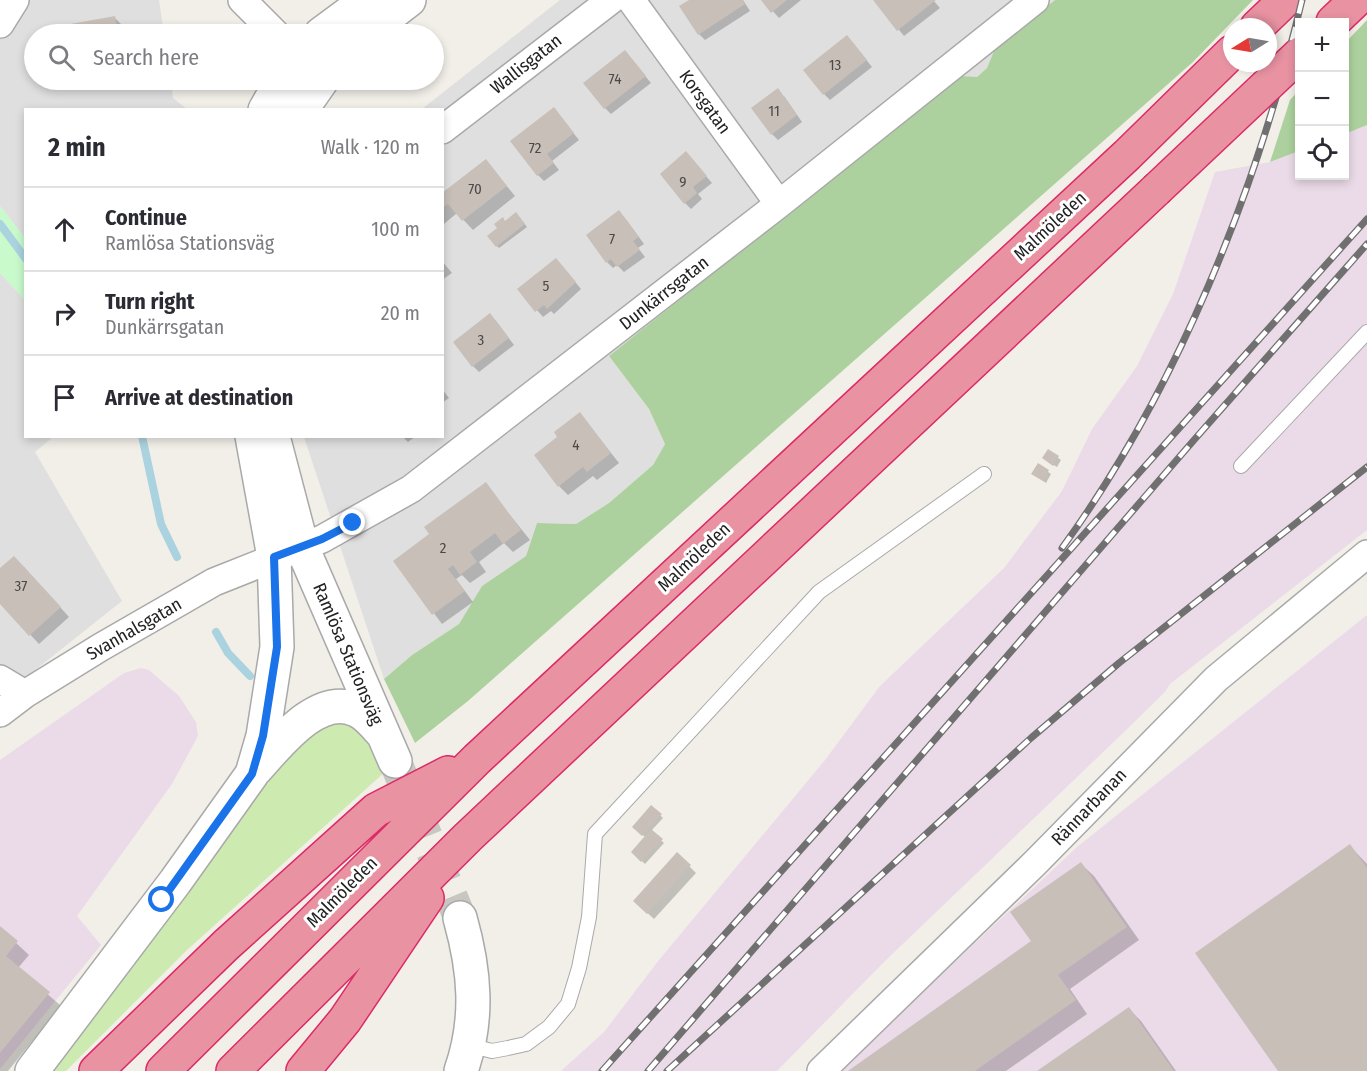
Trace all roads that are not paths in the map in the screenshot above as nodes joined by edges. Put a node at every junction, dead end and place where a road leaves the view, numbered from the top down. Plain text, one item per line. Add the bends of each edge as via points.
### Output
1 (15, 0) edge
2 (242, 0) edge
3 (367, 0) edge
4 (409, 0) edge
5 (611, 0) edge
6 (632, 0) edge
7 (1035, 0) edge
8 (1284, 0) edge
9 (1356, 0) edge
10 (1266, 18) edge
11 (1336, 18) edge
12 (0, 24) edge
13 (266, 24) edge
14 (335, 24) edge
15 (378, 24) edge
16 (1295, 58) edge
17 (1223, 61) edge
18 (276, 90) edge
19 (315, 90) edge
20 (266, 108) edge
21 (302, 108) edge
22 (444, 128) edge
23 (779, 204) junction
24 (1367, 332) edge
25 (253, 438) edge
26 (273, 438) edge
27 (1241, 466) dead end
28 (984, 474) dead end
29 (288, 552) junction
30 (1367, 554) edge
31 (0, 680) edge
32 (25, 694) junction
33 (0, 713) edge
34 (381, 732) junction
35 (477, 759) junction
36 (395, 761) tunnel mouth
37 (252, 774) junction
38 (468, 837) junction
39 (460, 918) tunnel mouth
40 (464, 1058) edge
41 (32, 1071) edge
42 (96, 1071) edge
43 (163, 1071) edge
44 (233, 1071) edge
45 (303, 1071) edge
46 (821, 1071) edge

1 - 12 street
2 - 13 street
3 - 14 street
4 - 15 street
5 - 22 street, Wallisgatan
6 - 23 street, Korsgatan
7 - 23 street, Dunkärrsgatan
8 - 10 highway
9 - 11 highway
16 - 38 highway, bridge
17 - 35 highway, Malmöleden via 1127,155
18 - 20 street
19 - 21 street
23 - 29 street, Dunkärrsgatan via 411,489 369,515
24 - 27 lane
25 - 29 street
26 - 29 street
28 - 40 lane via 819,592 595,834 589,917 568,1004 549,1027 526,1044
29 - 32 street, Svanhalsgatan via 214,582
29 - 34 street, Ramlösa Stationsväg
29 - 37 street via 263,736
30 - 46 street, Rännarbanan via 1216,679
31 - 32 street
32 - 33 street, Svanhalsgatan
34 - 36 street, Ramlösa Stationsväg
34 - 37 street via 356,710 318,712 294,729
35 - 42 highway via 376,810 226,945
35 - 43 highway, Malmöleden
37 - 41 street
38 - 44 highway
38 - 45 highway via 345,1020
39 - 40 street via 475,1001

